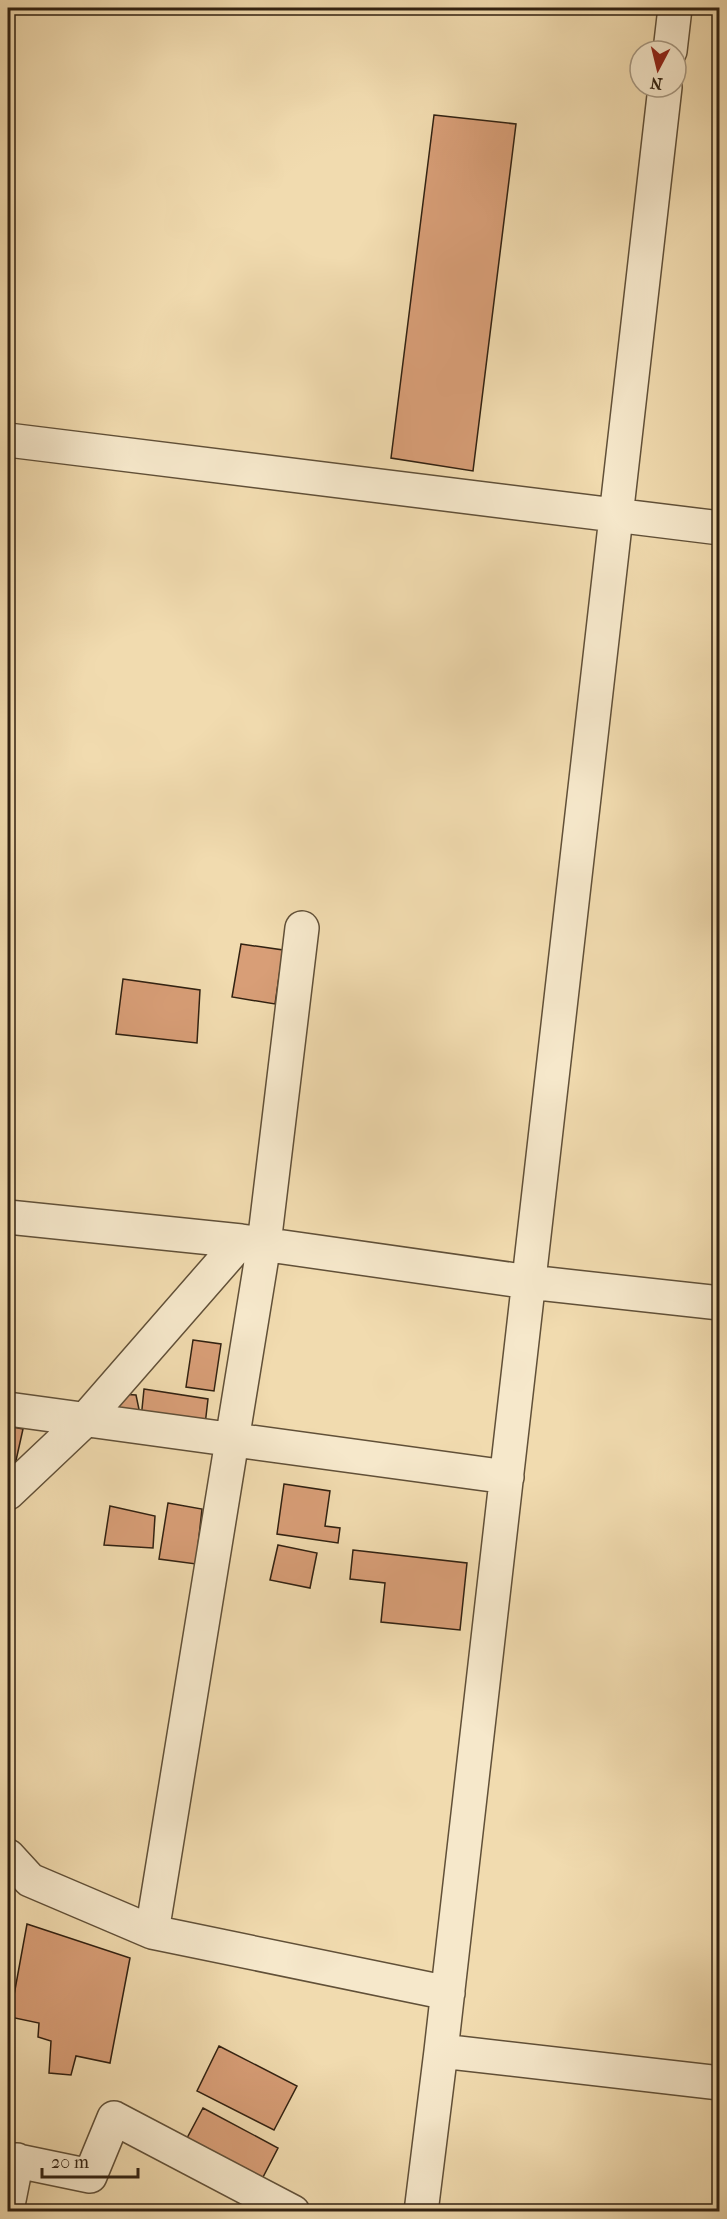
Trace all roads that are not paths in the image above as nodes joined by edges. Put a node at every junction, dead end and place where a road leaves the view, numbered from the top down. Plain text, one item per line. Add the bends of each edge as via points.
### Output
1 (675, 8) edge
2 (671, 39) edge
3 (664, 99) edge
4 (8, 440) edge
5 (616, 515) junction
6 (720, 528) edge
7 (302, 928) dead end
8 (8, 1217) edge
9 (253, 1243) junction
10 (529, 1282) junction
11 (720, 1303) edge
12 (8, 1409) edge
13 (84, 1421) junction
14 (234, 1440) junction
15 (507, 1476) junction
16 (8, 1493) edge
17 (8, 1857) edge
18 (152, 1932) junction
19 (448, 1993) junction
20 (441, 2051) junction
21 (720, 2083) edge
22 (12, 2159) edge
23 (8, 2205) edge
24 (293, 2211) edge
25 (421, 2211) edge

1 - 2 street
3 - 5 street
4 - 5 street
5 - 6 street
5 - 10 street
7 - 9 street
8 - 9 street
9 - 10 street
9 - 13 street
9 - 14 street
10 - 11 street
10 - 15 street
12 - 13 street
13 - 14 street
13 - 16 street
14 - 15 street
14 - 18 street
15 - 19 street
17 - 18 street via 30,1880
18 - 19 street
19 - 20 street
20 - 21 street
20 - 25 street
22 - 23 street
22 - 24 street via 90,2176 114,2118

